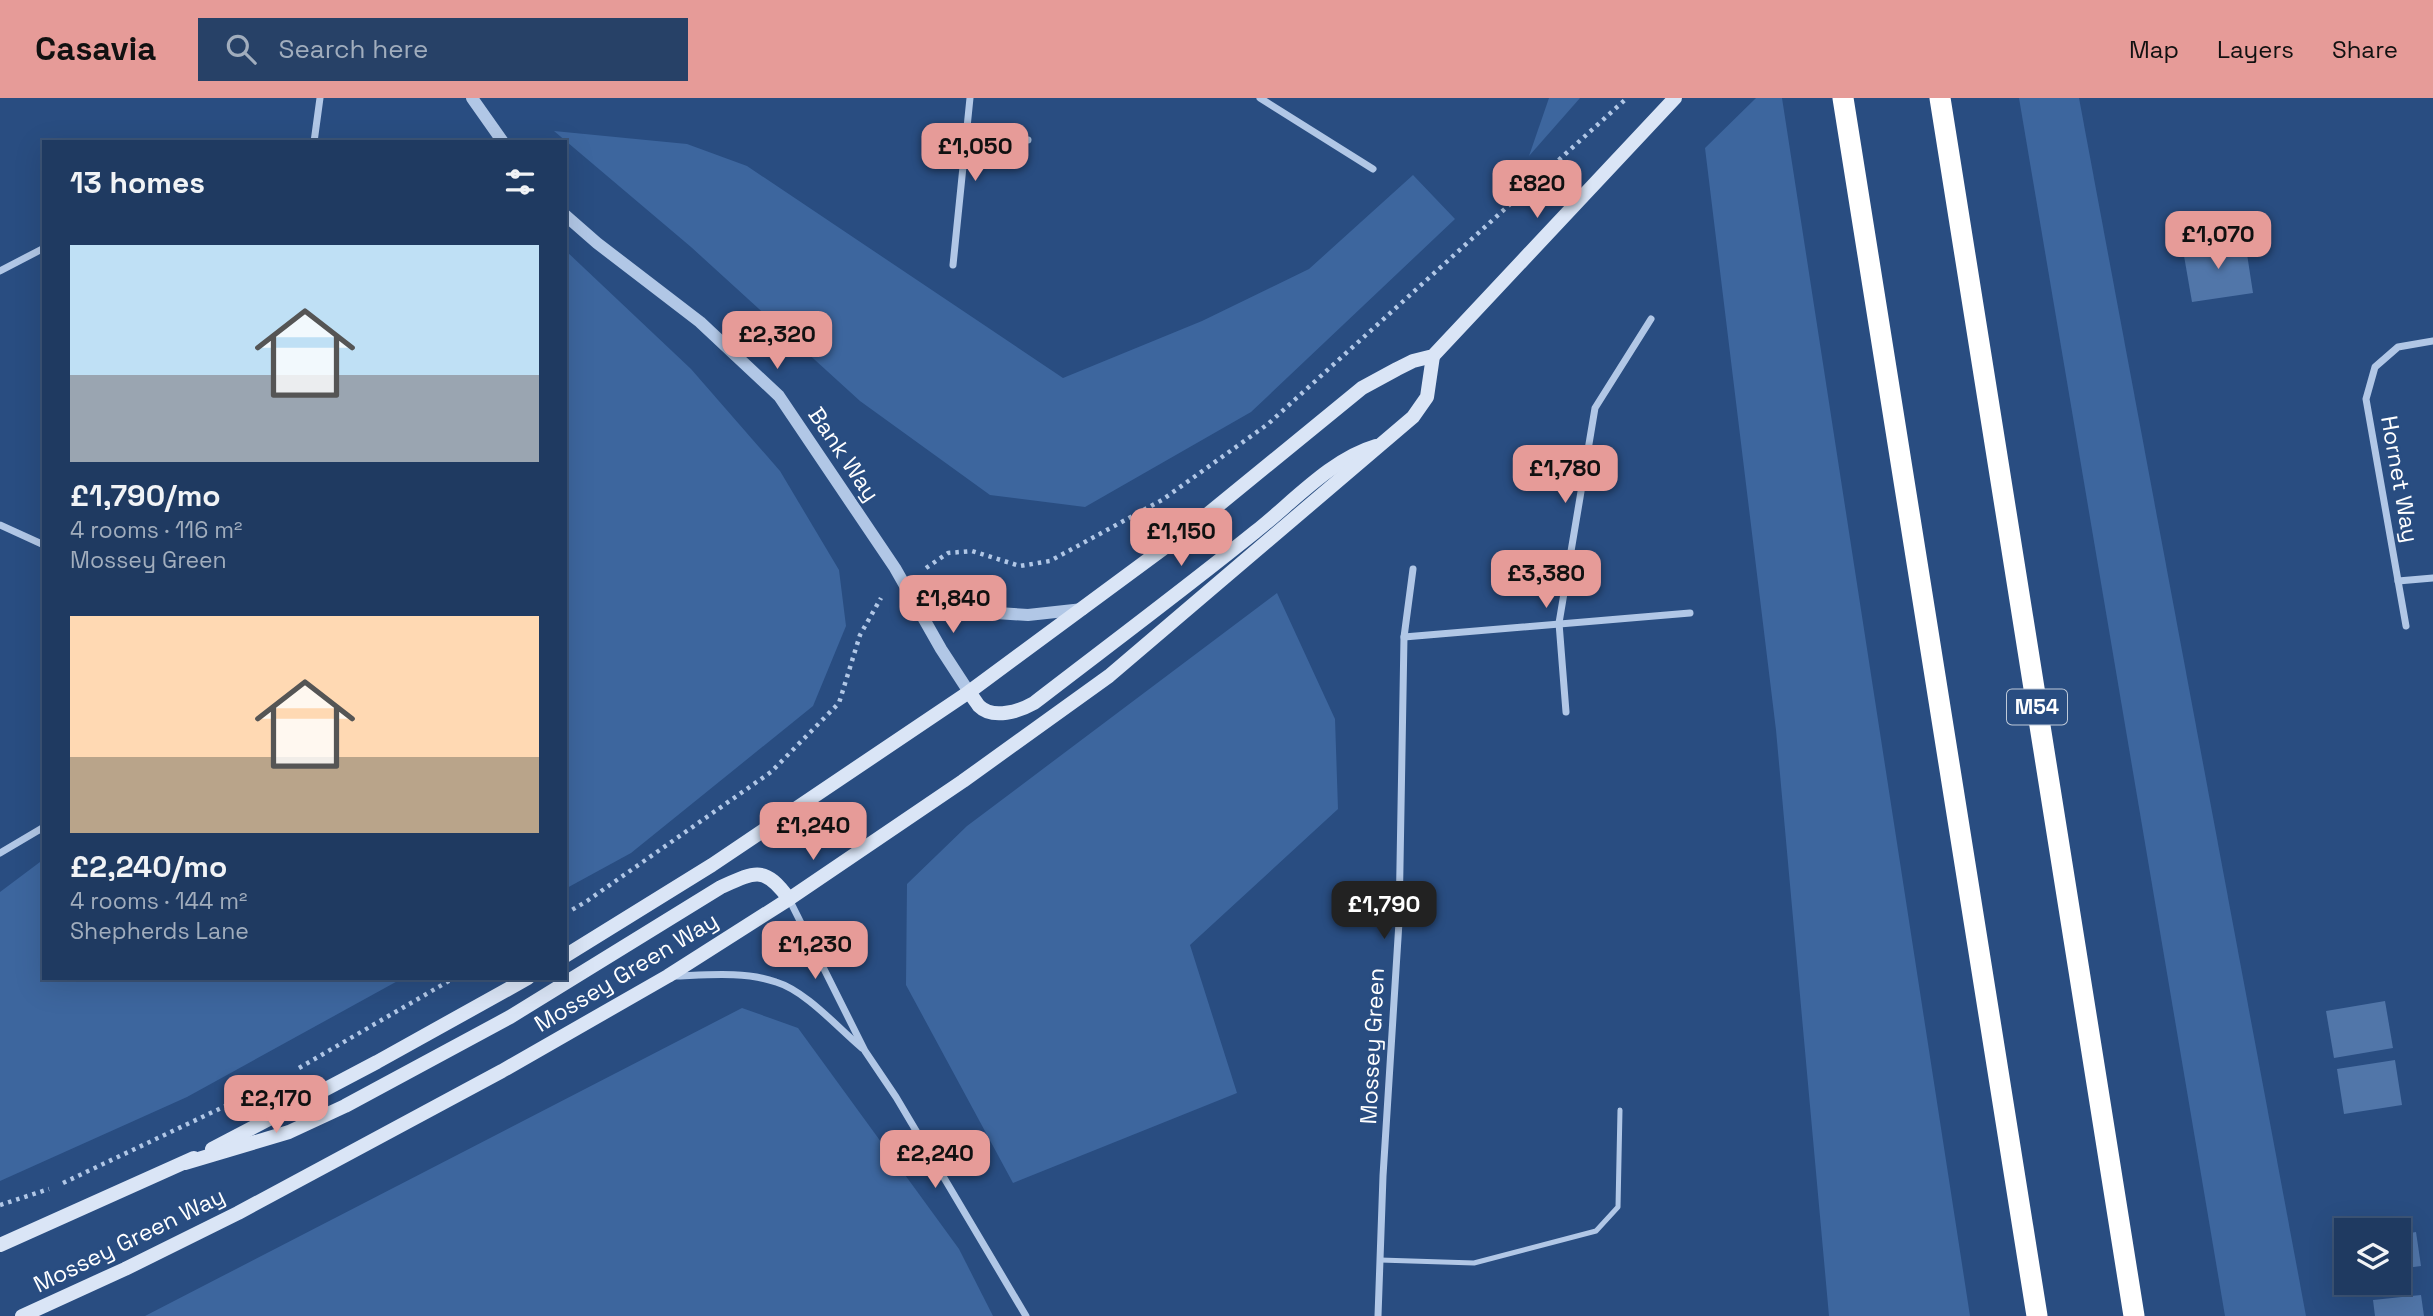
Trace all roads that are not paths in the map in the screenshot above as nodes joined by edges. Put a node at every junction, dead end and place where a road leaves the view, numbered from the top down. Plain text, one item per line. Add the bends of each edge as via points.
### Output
1 (320, 98) edge
2 (472, 98) edge
3 (970, 98) edge
4 (1260, 98) edge
5 (1843, 98) edge
6 (1940, 98) edge
7 (1670, 103) edge
8 (966, 134) junction
9 (314, 140) edge
10 (502, 140) edge
11 (1028, 140) dead end
12 (1373, 169) dead end
13 (567, 217) edge
14 (42, 249) edge
15 (953, 265) dead end
16 (0, 271) edge
17 (1651, 319) dead end
18 (2433, 341) edge
19 (1433, 356) junction
20 (1384, 443) junction
21 (0, 525) edge
22 (42, 544) edge
23 (1413, 569) dead end
24 (2433, 578) edge
25 (2398, 581) junction
26 (911, 595) junction
27 (1085, 608) junction
28 (1690, 613) dead end
29 (1559, 623) junction
30 (2406, 626) dead end
31 (1404, 637) junction
32 (969, 692) junction
33 (1566, 712) dead end
34 (42, 828) edge
35 (0, 853) edge
36 (789, 899) junction
37 (567, 955) edge
38 (668, 976) junction
39 (524, 980) edge
40 (865, 1051) junction
41 (1620, 1110) dead end
42 (185, 1163) junction
43 (0, 1245) edge
44 (1380, 1260) junction
45 (22, 1316) edge
46 (1026, 1316) edge
47 (1378, 1316) edge
48 (2037, 1316) edge
49 (2134, 1316) edge

1 - 9 street
2 - 10 street
3 - 8 street
4 - 12 street
5 - 48 highway
6 - 49 highway, M54
7 - 19 main road, Mossey Green Way
8 - 11 street
8 - 15 street
13 - 26 street, Bank Way via 700,321 779,396
14 - 16 street
17 - 29 street via 1595,408
18 - 25 street, Hornet Way via 2398,347 2375,367 2366,399
19 - 20 main road, Mossey Green Way via 1421,408
19 - 27 main road, Mossey Green Way via 1362,388
20 - 32 main road via 1340,463 1034,703 1009,712 991,712
20 - 36 main road, Mossey Green Way via 1108,676 964,781
21 - 22 street
23 - 31 street, Mossey Green
24 - 25 street
25 - 30 street, Hornet Way
26 - 27 street via 965,611 1028,615
26 - 32 street, Bank Way
27 - 32 main road, Mossey Green Way
28 - 29 street
29 - 31 street
29 - 33 street
31 - 44 street, Mossey Green via 1399,922
32 - 37 main road, Mossey Green Way
34 - 35 street
36 - 38 main road, Mossey Green Way
36 - 40 street
36 - 42 main road via 771,877 762,874 731,882 510,1017 345,1106 289,1132
38 - 40 street via 777,982 806,999
38 - 45 main road, Mossey Green Way via 238,1213
39 - 42 main road, Mossey Green Way
40 - 46 street
41 - 44 lane via 1619,1207 1597,1231 1474,1263
42 - 43 main road, Mossey Green Way
44 - 47 street, Mossey Green

